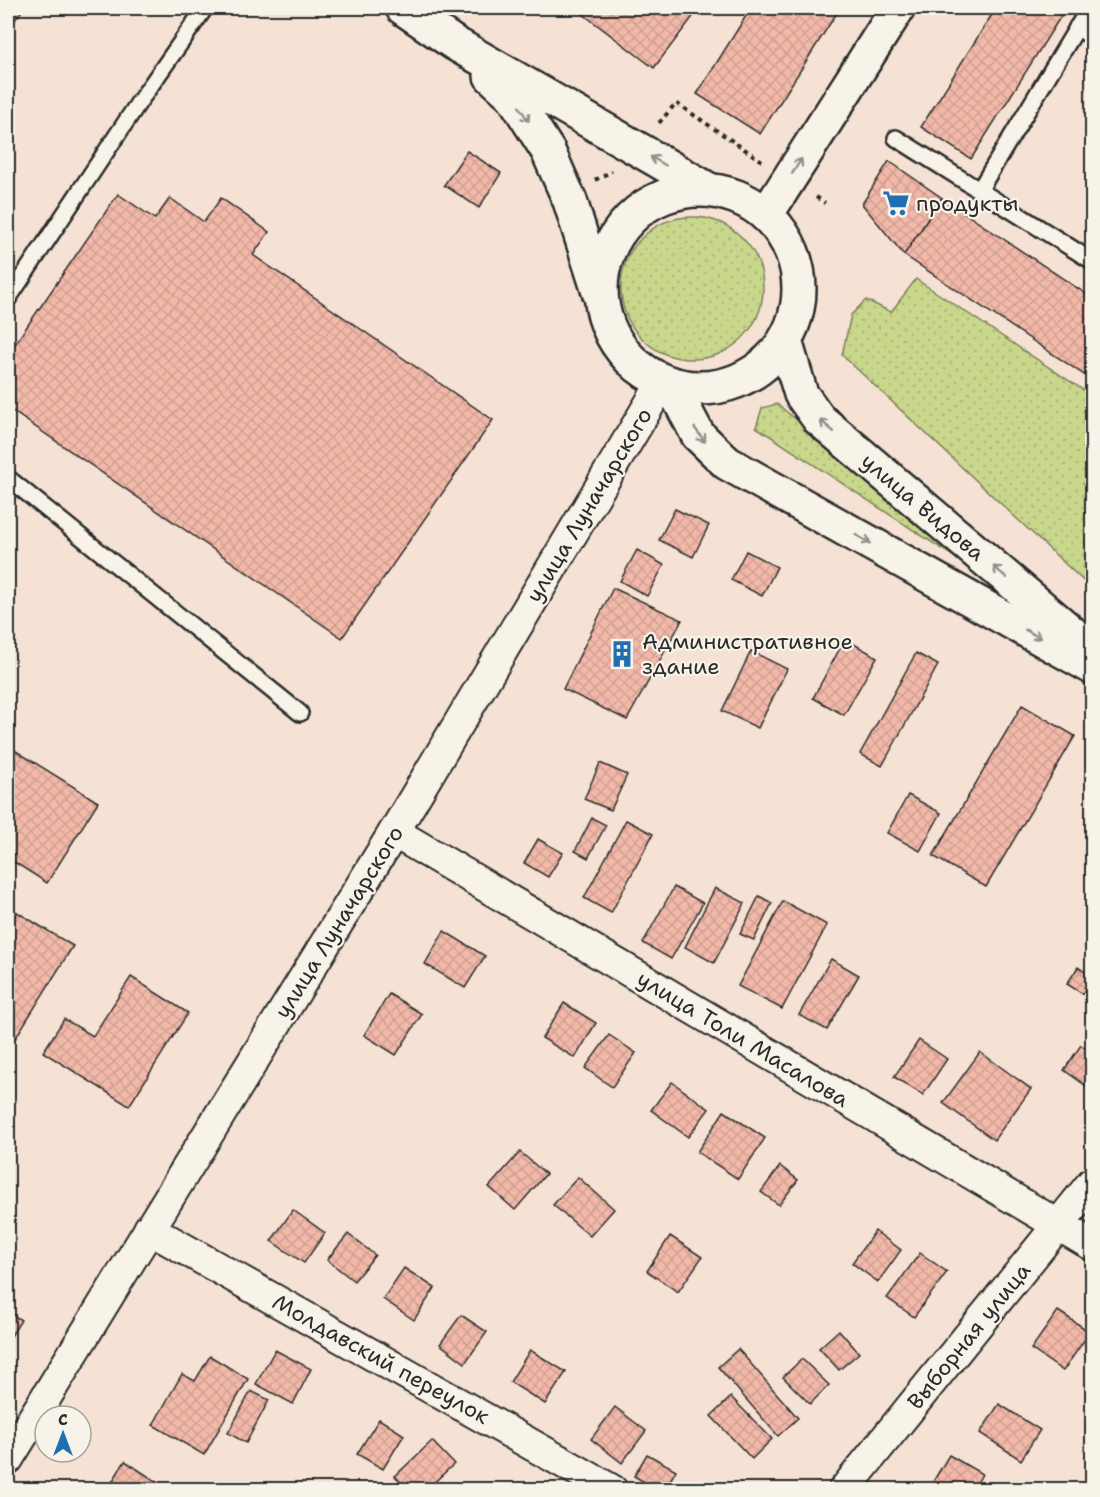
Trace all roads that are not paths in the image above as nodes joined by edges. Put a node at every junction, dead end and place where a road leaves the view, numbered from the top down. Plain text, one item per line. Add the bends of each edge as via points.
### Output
1 (205, 8) edge
2 (403, 8) edge
3 (898, 8) edge
4 (1089, 8) edge
5 (1077, 27) junction
6 (1092, 37) edge
7 (454, 43) junction
8 (896, 138) dead end
9 (980, 189) junction
10 (709, 190) junction
11 (766, 215) junction
12 (1092, 261) edge
13 (600, 297) junction
14 (8, 299) edge
15 (785, 341) junction
16 (667, 382) junction
17 (8, 478) edge
18 (1092, 651) edge
19 (1092, 667) edge
20 (300, 713) dead end
21 (394, 832) junction
22 (1092, 1183) edge
23 (1059, 1226) junction
24 (150, 1229) junction
25 (1092, 1245) edge
26 (8, 1459) edge
27 (612, 1490) edge
28 (844, 1490) edge

1 - 14 lane
2 - 7 street
11 -> 3 street
4 - 5 lane
5 - 6 lane
5 - 9 lane
10 -> 7 street
7 -> 13 street via 513,96 548,151 570,201
8 - 9 lane
9 - 12 lane
10 - 11 street via 737,197
10 - 13 street via 680,192 653,202 630,219 613,241 602,268
11 - 15 street via 782,232 795,258 800,286 796,315
13 - 16 street via 607,325 621,350 642,370
15 - 16 street via 764,366 736,382 704,388
18 -> 15 street, улица Видова via 819,419 801,394
16 -> 19 street via 698,435 727,464
16 - 21 street, улица Луначарского
17 - 20 lane
21 - 23 street, улица Толи Масалова
21 - 24 street, улица Луначарского
22 - 23 street, Выборная улица
23 - 25 street, улица Толи Масалова
23 - 28 street, Выборная улица
24 - 26 street, улица Луначарского
24 - 27 street, Молдавский переулок

